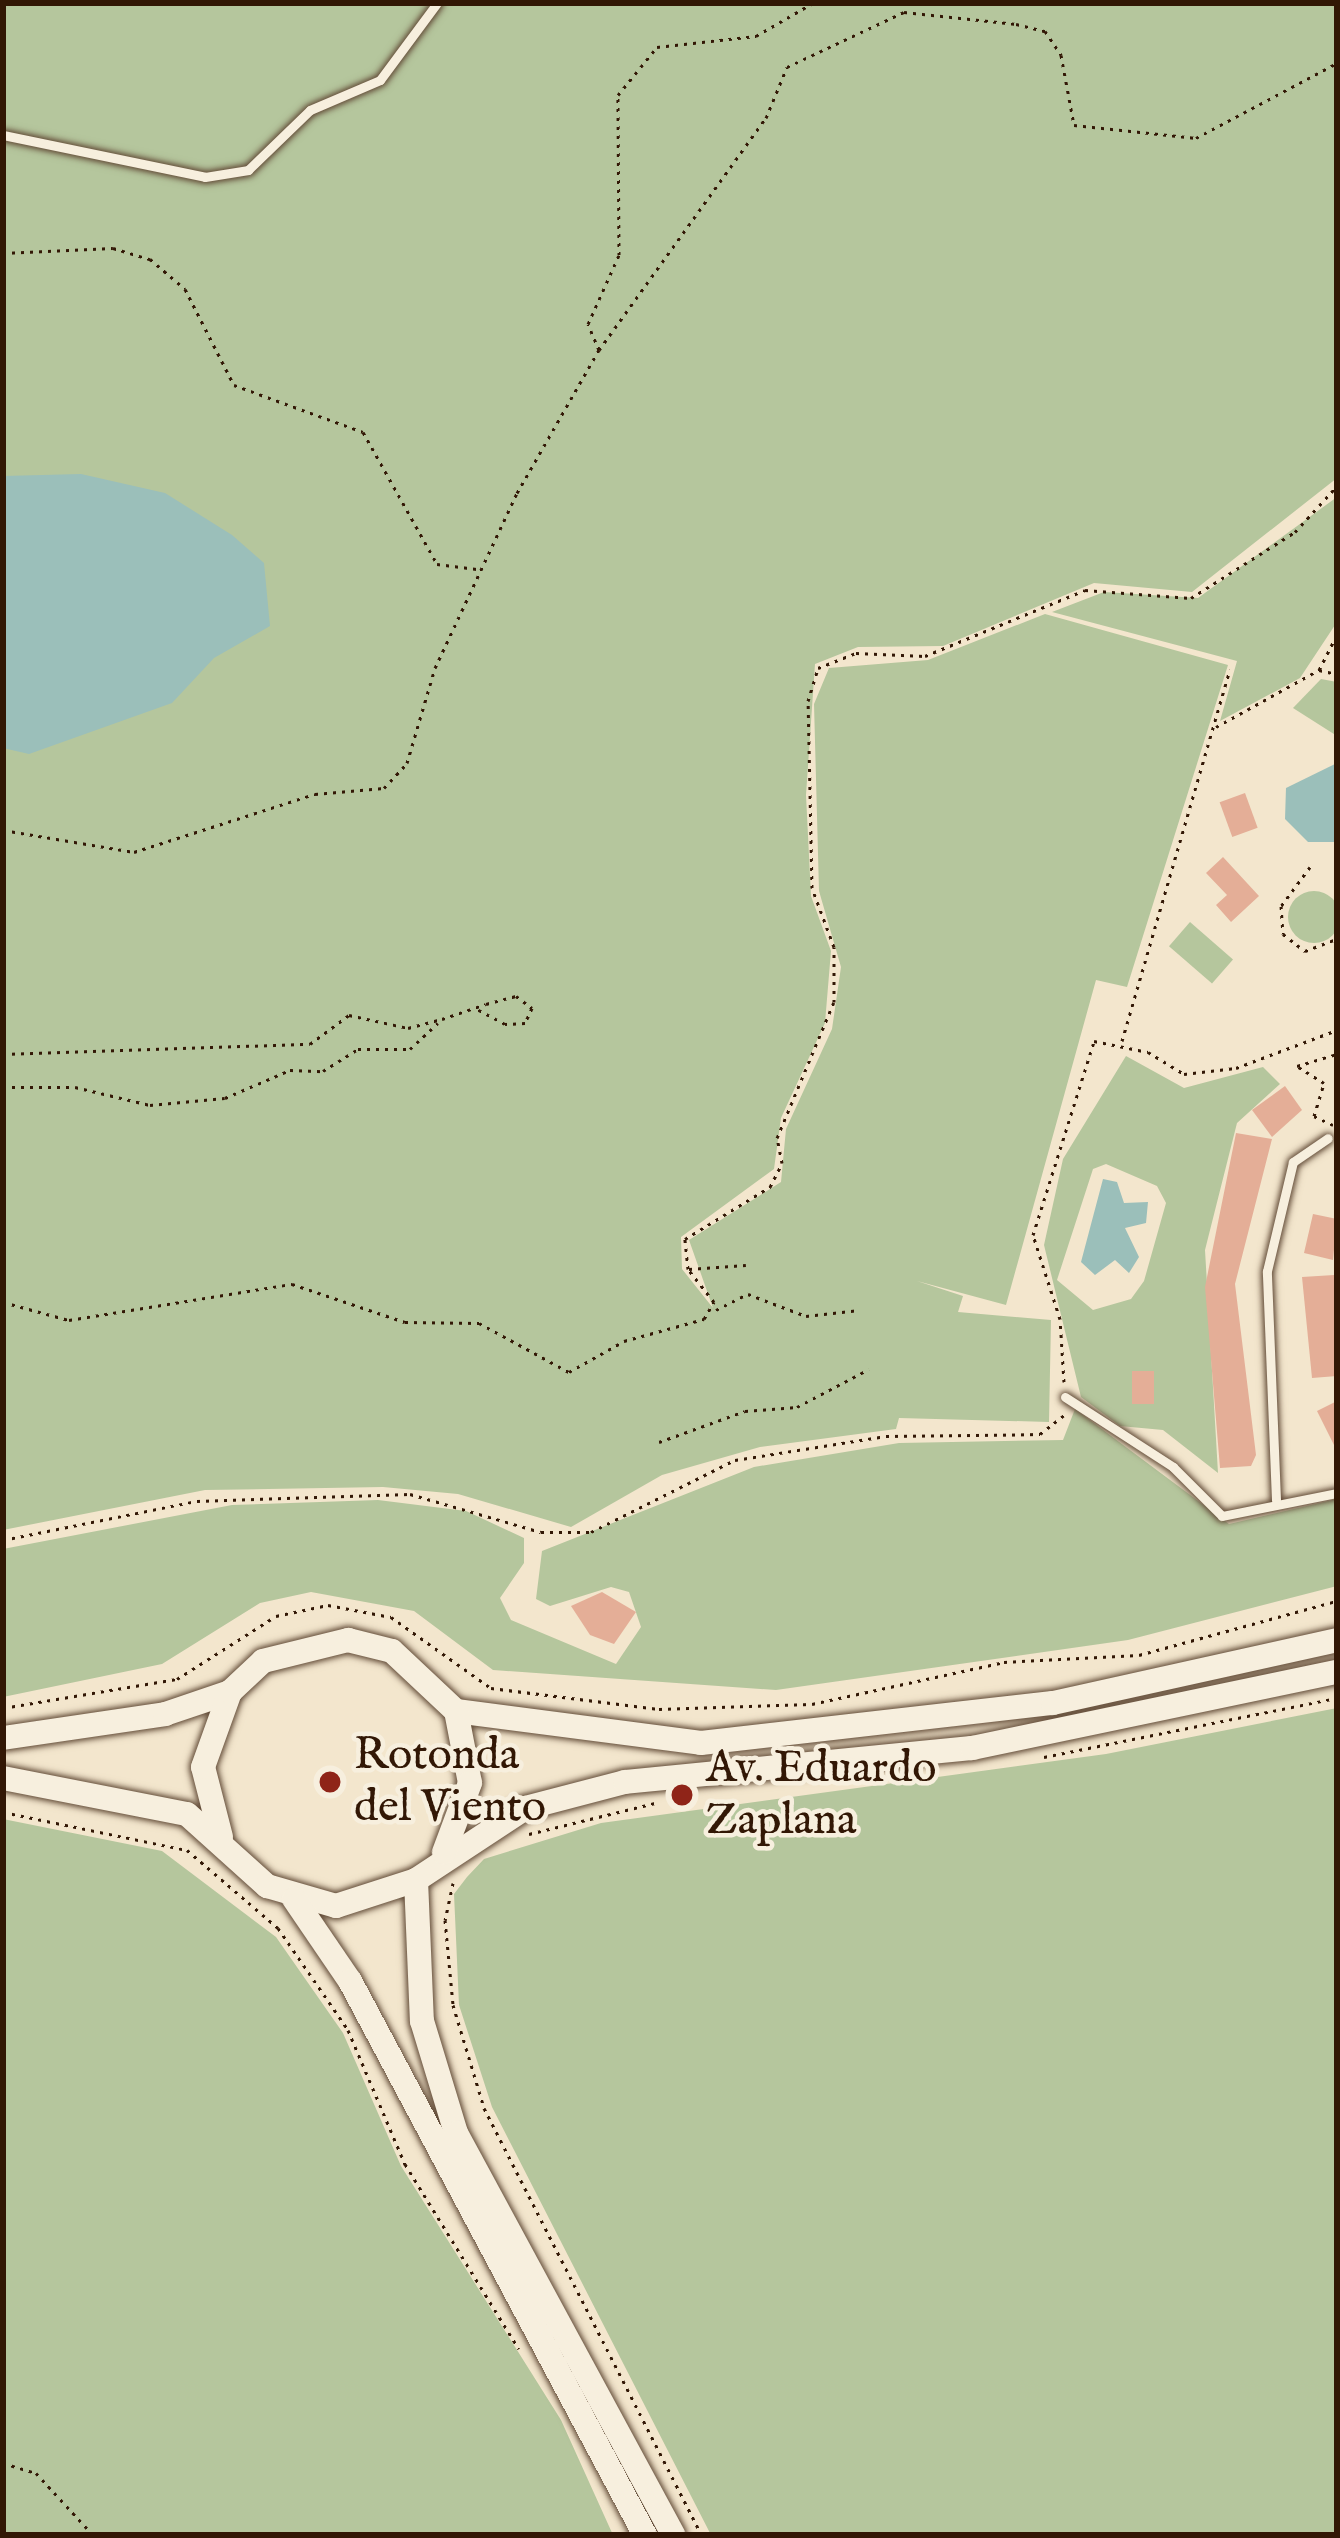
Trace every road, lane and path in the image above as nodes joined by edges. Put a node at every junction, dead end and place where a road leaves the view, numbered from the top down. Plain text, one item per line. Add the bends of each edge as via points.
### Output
1 (437, 3) edge
2 (813, 3) edge
3 (1337, 63) edge
4 (3, 135) edge
5 (3, 253) edge
6 (599, 350) junction
7 (1337, 486) edge
8 (479, 569) junction
9 (1337, 635) edge
10 (1230, 669) dead end
11 (1319, 670) junction
12 (1337, 674) edge
13 (1214, 728) junction
14 (3, 830) edge
15 (1310, 867) dead end
16 (1337, 939) edge
17 (475, 1008) junction
18 (442, 1019) junction
19 (1337, 1030) edge
20 (1121, 1045) junction
21 (3, 1054) edge
22 (1337, 1054) edge
23 (3, 1087) edge
24 (1328, 1138) joint
25 (746, 1265) dead end
26 (688, 1269) junction
27 (3, 1302) edge
28 (714, 1310) junction
29 (860, 1310) dead end
30 (869, 1369) dead end
31 (1065, 1397) junction
32 (659, 1442) dead end
33 (1337, 1493) edge
34 (1276, 1500) junction
35 (3, 1540) edge
36 (1337, 1601) edge
37 (1337, 1640) edge
38 (1337, 1672) edge
39 (230, 1692) junction
40 (1337, 1698) edge
41 (3, 1708) edge
42 (456, 1711) junction
43 (3, 1738) edge
44 (1025, 1760) dead end
45 (3, 1778) edge
46 (668, 1801) dead end
47 (3, 1812) edge
48 (515, 1838) dead end
49 (224, 1845) junction
50 (444, 1852) junction
51 (460, 1874) dead end
52 (416, 1880) junction
53 (294, 1899) junction
54 (528, 2362) dead end
55 (3, 2464) edge
56 (93, 2535) edge
57 (644, 2535) edge
58 (673, 2535) edge
59 (702, 2535) edge

1 - 4 lane via 380,80 310,110 248,170 205,177
2 - 6 path via 757,36 657,47 618,95 619,255 588,324
3 - 6 path via 1196,138 1107,132 1073,125 1062,109 1061,55 1045,31 893,14 787,67 766,118
5 - 8 path via 113,248 150,259 185,289 234,385 363,433 437,564
6 - 8 path
7 - 26 path via 1294,532 1191,598 1085,590 925,656 856,653 818,668 808,701 812,888 834,947 834,1002 778,1138 782,1163 770,1187 693,1229
8 - 14 path via 407,763 384,788 315,794 134,852
9 - 11 path
10 - 13 path
11 - 12 path
11 - 13 path
13 - 20 path
15 - 16 path via 1281,906 1283,934 1305,951
17 - 17 path via 516,996 532,1008 525,1023 505,1024
17 - 18 path
18 - 21 path via 408,1028 349,1015 310,1044
18 - 23 path via 410,1049 358,1049 323,1071 290,1070 225,1098 150,1105
19 - 20 path via 1236,1068 1184,1074
20 - 31 path via 1094,1041 1034,1235 1060,1319
22 - 24 path via 1297,1066 1324,1083 1313,1111 1333,1122
24 - 34 lane via 1293,1162 1267,1271
25 - 26 path
26 - 28 path
27 - 28 path via 69,1320 292,1284 405,1322 479,1323 569,1372
28 - 29 path via 748,1294 806,1316
30 - 32 path via 797,1407 746,1411
31 - 34 lane via 1173,1467 1222,1516
31 - 35 path via 1060,1427 1040,1433 886,1436 735,1460 591,1532 541,1532 410,1494 295,1495 197,1501
33 - 34 lane
36 - 41 path via 1138,1654 1004,1662 812,1704 659,1709 491,1688 391,1617 328,1605 276,1616 177,1679
37 - 42 main road via 1053,1703 701,1743
38 - 50 main road via 972,1748 625,1782 525,1808
39 - 42 main road via 304,1643 348,1640 392,1651
39 - 43 main road via 165,1714
39 - 49 main road via 203,1767
40 - 44 path
42 - 50 main road via 470,1783
45 - 49 main road via 137,1798 187,1814
46 - 48 path
47 - 54 path via 187,1850 278,1928 348,2030 405,2164
49 - 53 main road
50 - 52 main road
51 - 59 path via 445,1920 453,2005 484,2108
52 - 53 main road via 336,1906
52 - 58 main road via 422,2021 456,2133
53 - 57 main road via 350,1981
55 - 56 path via 36,2473

